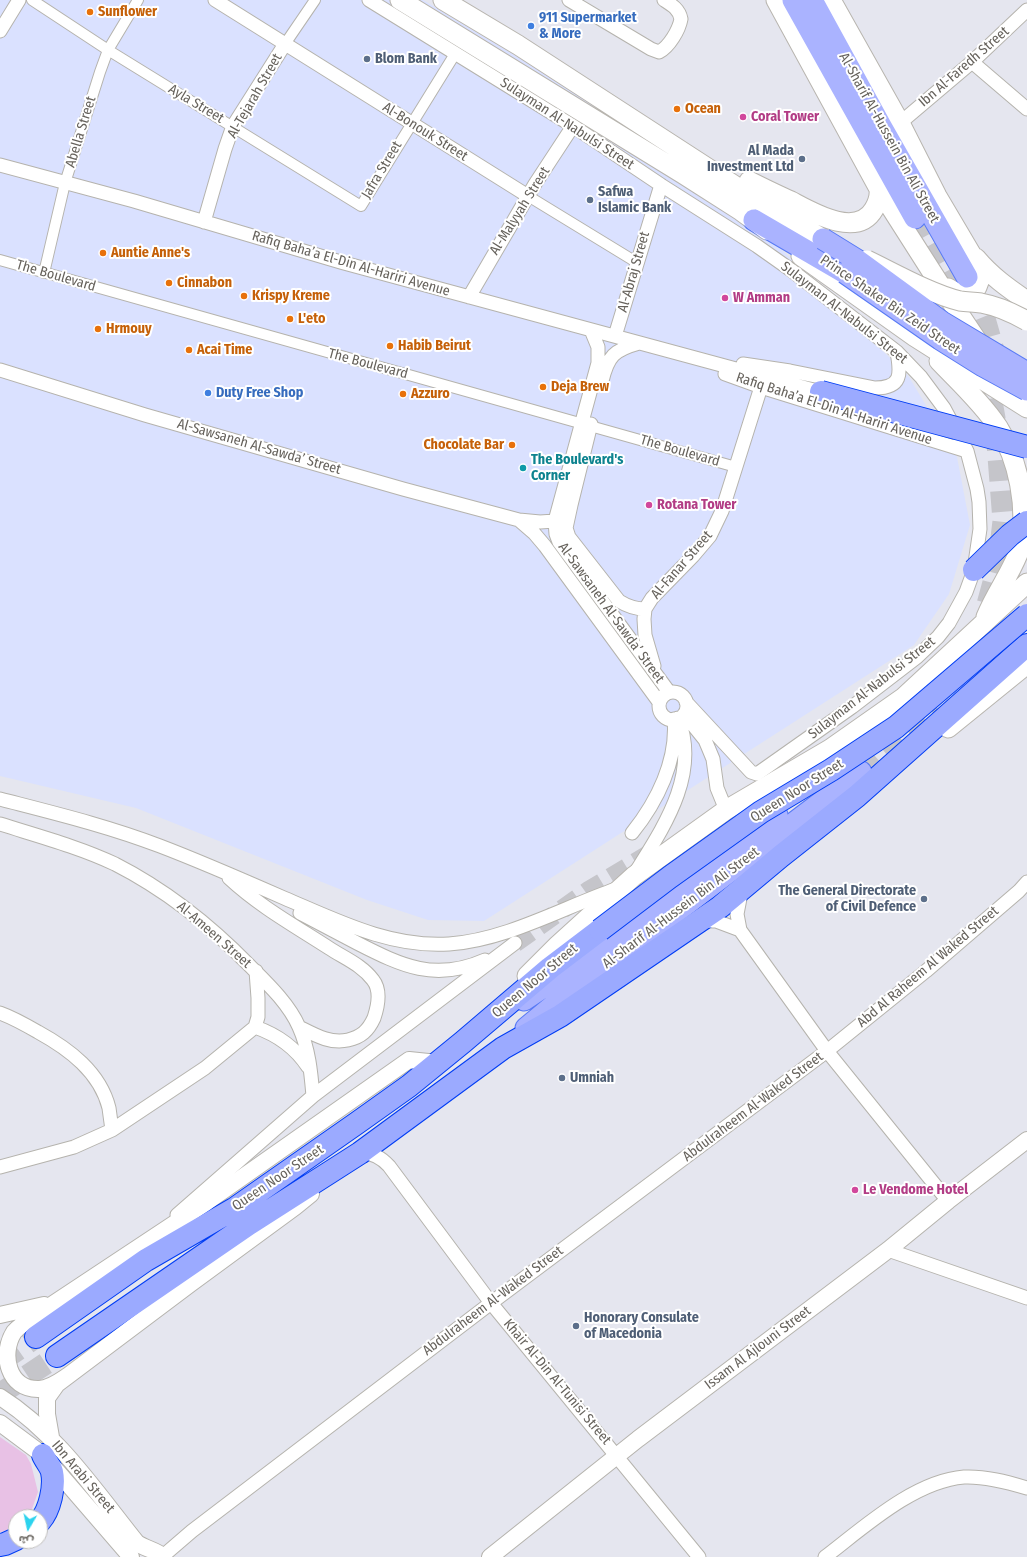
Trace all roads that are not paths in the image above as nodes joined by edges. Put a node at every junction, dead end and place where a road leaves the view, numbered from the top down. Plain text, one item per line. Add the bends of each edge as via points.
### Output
1 (19, 0) edge
2 (32, 0) edge
3 (138, 0) edge
4 (215, 0) edge
5 (315, 0) edge
6 (369, 0) edge
7 (400, 0) edge
8 (443, 0) edge
9 (569, 0) edge
10 (664, 0) edge
11 (776, 0) edge
12 (793, 0) edge
13 (812, 0) edge
14 (832, 0) edge
15 (1027, 10) edge
16 (0, 31) edge
17 (285, 44) junction
18 (108, 50) junction
19 (455, 54) junction
20 (972, 62) junction
21 (1027, 109) edge
22 (411, 123) junction
23 (900, 123) junction
24 (233, 126) junction
25 (573, 126) junction
26 (671, 143) junction
27 (0, 165) edge
28 (65, 183) junction
29 (661, 185) junction
30 (880, 189) junction
31 (528, 196) junction
32 (361, 206) joint
33 (915, 218) tunnel mouth
34 (754, 220) junction
35 (204, 222) junction
36 (824, 239) junction
37 (971, 252) junction
38 (0, 260) edge
39 (636, 262) junction
40 (44, 273) junction
41 (934, 275) junction
42 (967, 277) tunnel mouth
43 (469, 297) junction
44 (1027, 301) edge
45 (1027, 321) edge
46 (591, 330) junction
47 (615, 336) junction
48 (915, 337) junction
49 (639, 344) junction
50 (898, 352) junction
51 (703, 360) junction
52 (719, 364) junction
53 (0, 370) edge
54 (1027, 373) edge
55 (761, 387) junction
56 (1027, 390) edge
57 (821, 392) joint
58 (1027, 397) edge
59 (1027, 408) edge
60 (587, 424) junction
61 (1027, 447) edge
62 (967, 451) junction
63 (736, 467) junction
64 (519, 520) junction
65 (555, 522) junction
66 (1027, 522) edge
67 (974, 570) junction
68 (1027, 583) edge
69 (645, 609) junction
70 (1027, 616) edge
71 (980, 628) junction
72 (1027, 644) edge
73 (1027, 664) edge
74 (657, 675) junction
75 (664, 697) junction
76 (680, 713) junction
77 (861, 772) tunnel mouth
78 (858, 796) junction
79 (0, 799) edge
80 (726, 810) junction
81 (777, 815) dead end
82 (0, 824) edge
83 (632, 833) dead end
84 (222, 871) junction
85 (627, 881) junction
86 (742, 888) junction
87 (1024, 888) edge
88 (699, 921) junction
89 (740, 930) junction
90 (256, 971) junction
91 (0, 1013) edge
92 (255, 1027) junction
93 (299, 1027) junction
94 (461, 1044) junction
95 (503, 1048) junction
96 (827, 1051) junction
97 (438, 1063) junction
98 (311, 1072) junction
99 (313, 1096) junction
100 (393, 1128) junction
101 (112, 1130) junction
102 (1027, 1140) edge
103 (360, 1153) junction
104 (389, 1166) junction
105 (0, 1167) edge
106 (948, 1201) junction
107 (140, 1248) junction
108 (888, 1250) junction
109 (1027, 1298) edge
110 (57, 1302) junction
111 (491, 1302) junction
112 (0, 1315) edge
113 (36, 1337) tunnel mouth
114 (58, 1356) tunnel mouth
115 (69, 1375) junction
116 (0, 1398) edge
117 (0, 1423) edge
118 (47, 1446) junction
119 (618, 1456) junction
120 (1027, 1488) edge
121 (46, 1509) edge
122 (132, 1557) edge
123 (164, 1557) edge
124 (490, 1557) edge
125 (699, 1557) edge
126 (824, 1557) edge

1 - 16 street
2 - 18 street, Ayla Street
3 - 18 street, Abella Street
4 - 17 street, Al-Bonouk Street
5 - 17 street, Al-Tejarah Street
6 - 19 street, Sulayman Al-Nabulsi Street
7 - 34 main road, Sulayman Al-Nabulsi Street
8 - 26 main road via 518,44
9 - 10 street via 659,52 671,39 681,19 680,13
11 - 30 main road
12 - 33 main road, Al-Sharif Al-Hussein Bin Ali Street
13 - 42 main road, Al-Sharif Al-Hussein Bin Ali Street
14 - 23 main road
15 - 20 street, Ibn Al-Faredh Street
17 - 22 street, Al-Bonouk Street
17 - 24 street, Al-Tejarah Street
18 - 24 street, Ayla Street
18 - 28 street, Abella Street
19 - 22 street, Jafra Street
19 - 25 street, Sulayman Al-Nabulsi Street
20 - 21 street
20 - 23 street, Ibn Al-Faredh Street
22 - 31 street, Al-Bonouk Street
22 - 32 street, Jafra Street
23 - 37 main road via 937,196
24 - 32 street, Ayla Street
24 - 35 street, Al-Tejarah Street
25 - 29 street, Sulayman Al-Nabulsi Street
25 - 31 street, Al-Malyyah Street
26 - 30 main road via 829,219 853,223 864,219 872,213 880,197
26 - 36 main road, Prince Shaker Bin Zeid Street
27 - 28 street, Rafiq Baha’a El-Din Al-Hariri Avenue
28 - 35 street, Rafiq Baha’a El-Din Al-Hariri Avenue
28 - 40 street, Abella Street
29 - 39 street, Al-Abraj Street
29 - 50 street, Sulayman Al-Nabulsi Street via 757,246
30 - 41 main road
31 - 39 street, Al-Bonouk Street
31 - 43 street, Al-Malyyah Street
34 - 48 main road, Sulayman Al-Nabulsi Street
34 - 56 main road, Prince Shaker Bin Zeid Street, bridge via 845,273 940,339
35 - 43 street, Rafiq Baha’a El-Din Al-Hariri Avenue
36 - 45 main road, bridge via 934,291 960,301 996,307
36 - 54 main road, Prince Shaker Bin Zeid Street, bridge via 858,260 942,322
37 - 41 main road via 980,273 974,291 966,295 958,294
37 - 44 main road via 991,275
38 - 40 street, The Boulevard
39 - 47 street, Al-Abraj Street
40 - 60 street, The Boulevard
41 - 58 main road via 986,353
43 - 46 street, Rafiq Baha’a El-Din Al-Hariri Avenue
46 - 47 street, Rafiq Baha’a El-Din Al-Hariri Avenue
46 - 60 street via 599,356
47 - 49 street, Rafiq Baha’a El-Din Al-Hariri Avenue
48 - 59 main road
48 - 71 main road via 972,396 997,427 1021,477 1026,508 1022,544
49 - 51 street, Rafiq Baha’a El-Din Al-Hariri Avenue
49 - 60 street via 624,348 608,361
50 - 52 street, Rafiq Baha’a El-Din Al-Hariri Avenue via 898,377 892,386 885,388 753,365
50 - 62 street, Sulayman Al-Nabulsi Street via 944,408
51 - 52 street, Rafiq Baha’a El-Din Al-Hariri Avenue
51 - 55 street, Rafiq Baha’a El-Din Al-Hariri Avenue via 720,372
52 - 57 street, Rafiq Baha’a El-Din Al-Hariri Avenue
53 - 64 street, Al-Sawsaneh Al-Sawda’ Street via 160,419
55 - 62 street, Rafiq Baha’a El-Din Al-Hariri Avenue
55 - 63 street, Al-Fanar Street
57 - 61 highway, bridge
60 - 63 street, The Boulevard
60 - 65 street
60 - 69 street via 566,528 569,537 618,601 632,608
62 - 67 street, Sulayman Al-Nabulsi Street via 979,502 980,529
63 - 69 street, Al-Fanar Street via 722,511 710,536 652,598
64 - 65 street, Al-Sawsaneh Al-Sawda’ Street
64 - 75 street, Al-Sawsaneh Al-Sawda’ Street via 545,546
65 - 74 street, Al-Sawsaneh Al-Sawda’ Street via 559,542
66 - 67 highway, bridge
67 - 76 street, Sulayman Al-Nabulsi Street via 966,592 938,638 852,707 760,773 751,772
68 - 71 main road
69 - 74 street, Al-Fanar Street via 645,635
70 - 94 highway, Queen Noor Street, bridge via 896,727 761,812 670,877 550,968
71 - 80 main road via 904,697 830,749
72 - 78 highway, Queen Noor Street
73 - 78 main road via 946,730
74 - 75 street, Al-Sawsaneh Al-Sawda’ Street
75 - 76 street via 673,692 681,695
75 - 76 street via 660,709 664,717
76 - 80 street via 705,740 713,759 717,788
76 - 83 street via 666,774 649,811
76 - 85 street via 685,762 679,792 670,816
77 - 95 main road, Al-Sharif Al-Hussein Bin Ali Street via 561,1000
78 - 86 highway, Queen Noor Street
79 - 84 street via 126,834
80 - 85 main road
81 - 94 main road, Al-Sharif Al-Hussein Bin Ali Street via 589,956
82 - 90 street, Al-Ameen Street via 79,850 114,864 144,881 197,917
84 - 85 street via 342,923 394,940 448,944 475,941 500,934
84 - 93 street via 264,907 355,964 374,981 378,996 376,1010 371,1024 362,1035 344,1041 332,1041
84 - 99 street via 385,958 401,964 427,970 463,968 484,961 515,943
85 - 94 main road via 558,945
86 - 88 highway, Queen Noor Street
86 - 89 street via 737,914
87 - 96 street, Abd Al Raheem Al Waked Street
88 - 89 street via 716,921
88 - 95 highway, Queen Noor Street via 560,1016
89 - 96 street
90 - 92 street via 258,1017
90 - 93 street, Al-Ameen Street
91 - 101 street via 55,1041 83,1062 101,1088
92 - 98 street via 288,1044
92 - 101 street via 205,1068
93 - 98 street, Al-Ameen Street
94 - 97 highway, Queen Noor Street
95 - 100 highway, Queen Noor Street
96 - 106 street
96 - 111 street, Abdulraheem Al-Waked Street
97 - 107 street via 409,1060
97 - 113 highway, Queen Noor Street via 358,1123 240,1204 146,1260
98 - 99 street, Al-Ameen Street
99 - 107 street
100 - 103 highway, Queen Noor Street
100 - 104 street via 387,1142 386,1158
101 - 105 street via 74,1147
102 - 106 street, Issam Al Ajlouni Street
103 - 104 street via 368,1152 383,1159
103 - 114 highway, Queen Noor Street via 249,1224
103 - 115 street via 295,1208
104 - 111 street, Khair Al-Din Al-Tunisi Street
106 - 108 street, Issam Al Ajlouni Street
107 - 110 street
108 - 109 street
108 - 119 street, Issam Al Ajlouni Street
110 - 112 street
110 - 115 street via 14,1332 5,1350 4,1360 11,1377 27,1388 46,1388
111 - 119 street, Khair Al-Din Al-Tunisi Street
111 - 123 street, Abdulraheem Al-Waked Street via 192,1531
115 - 118 street via 57,1384 47,1398
116 - 118 street, Ibn Arabi Street via 23,1413
117 - 118 street, Ibn Arabi Street
118 - 121 highway via 52,1471 52,1495
118 - 122 street, Ibn Arabi Street via 72,1488
118 - 123 street, Ibn Arabi Street via 137,1543
119 - 124 street, Issam Al Ajlouni Street
119 - 125 street, Khair Al-Din Al-Tunisi Street
120 - 126 street via 964,1477 935,1483 907,1498

